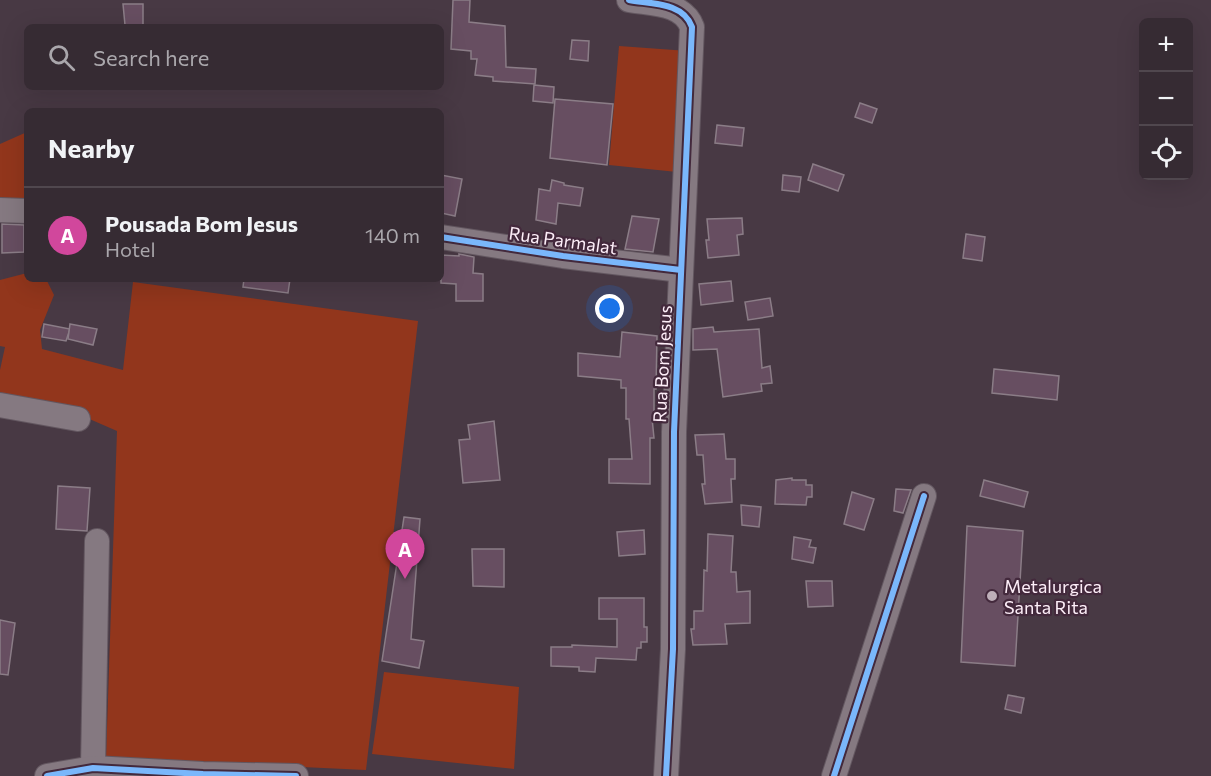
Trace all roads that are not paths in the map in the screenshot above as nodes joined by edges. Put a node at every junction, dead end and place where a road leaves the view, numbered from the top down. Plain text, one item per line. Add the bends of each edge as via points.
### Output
1 (628, 0) edge
2 (0, 210) edge
3 (24, 211) edge
4 (444, 237) edge
5 (681, 270) junction
6 (0, 405) edge
7 (78, 419) dead end
8 (924, 496) dead end
9 (97, 541) dead end
10 (93, 768) junction
11 (47, 776) edge
12 (296, 776) edge
13 (666, 776) edge
14 (834, 776) edge

1 - 5 street, Rua Bom Jesus via 678,10 692,27
2 - 3 street
4 - 5 street, Rua Parmalat
5 - 13 street, Rua Bom Jesus via 674,432 673,650
6 - 7 street
8 - 14 street
9 - 10 street
10 - 11 street
10 - 12 street

